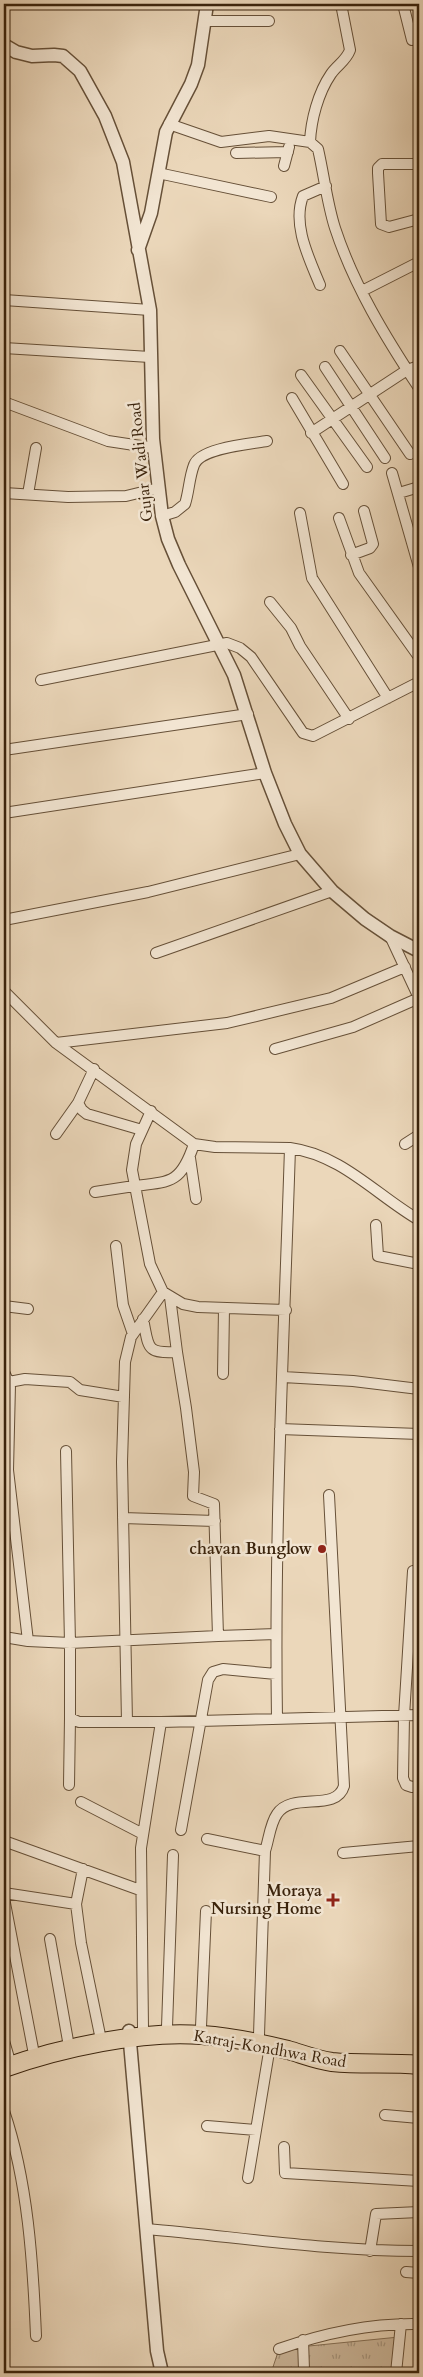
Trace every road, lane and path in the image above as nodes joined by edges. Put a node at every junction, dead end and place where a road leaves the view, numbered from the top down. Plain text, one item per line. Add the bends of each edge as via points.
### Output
1 (207, 4) edge
2 (342, 4) edge
3 (403, 4) edge
4 (205, 21) junction
5 (269, 21) dead end
6 (412, 40) dead end
7 (4, 45) edge
8 (169, 124) junction
9 (291, 139) junction
10 (310, 142) junction
11 (288, 152) junction
12 (236, 153) dead end
13 (419, 164) edge
14 (284, 166) dead end
15 (158, 172) junction
16 (326, 186) junction
17 (271, 197) dead end
18 (419, 219) edge
19 (138, 250) junction
20 (419, 262) edge
21 (320, 285) dead end
22 (362, 291) junction
23 (4, 300) edge
24 (150, 310) junction
25 (4, 348) edge
26 (340, 352) dead end
27 (150, 357) junction
28 (419, 366) edge
29 (325, 367) dead end
30 (407, 370) junction
31 (301, 375) dead end
32 (419, 388) edge
33 (368, 394) junction
34 (292, 398) dead end
35 (4, 402) edge
36 (351, 406) junction
37 (332, 418) junction
38 (311, 432) junction
39 (266, 441) dead end
40 (36, 448) dead end
41 (154, 448) junction
42 (410, 454) dead end
43 (386, 458) dead end
44 (367, 467) dead end
45 (392, 473) dead end
46 (343, 484) dead end
47 (419, 486) edge
48 (159, 488) junction
49 (4, 493) edge
50 (399, 493) junction
51 (28, 494) junction
52 (364, 511) dead end
53 (300, 512) dead end
54 (162, 516) junction
55 (339, 518) dead end
56 (351, 555) junction
57 (419, 567) edge
58 (270, 602) dead end
59 (219, 644) junction
60 (419, 657) edge
61 (41, 680) dead end
62 (419, 682) edge
63 (388, 698) junction
64 (248, 714) junction
65 (349, 719) junction
66 (4, 750) edge
67 (265, 773) junction
68 (4, 812) edge
69 (300, 854) junction
70 (332, 891) junction
71 (4, 920) edge
72 (390, 936) junction
73 (419, 951) edge
74 (156, 953) dead end
75 (405, 967) junction
76 (4, 991) edge
77 (419, 998) edge
78 (56, 1043) junction
79 (275, 1049) dead end
80 (94, 1069) junction
81 (78, 1103) junction
82 (151, 1111) junction
83 (142, 1130) junction
84 (56, 1134) dead end
85 (419, 1135) edge
86 (194, 1144) junction
87 (405, 1144) dead end
88 (290, 1148) junction
89 (190, 1157) junction
90 (133, 1186) junction
91 (95, 1192) dead end
92 (196, 1199) dead end
93 (419, 1220) edge
94 (376, 1225) dead end
95 (116, 1246) dead end
96 (419, 1264) edge
97 (166, 1295) junction
98 (4, 1306) edge
99 (224, 1308) junction
100 (28, 1309) dead end
101 (286, 1310) junction
102 (143, 1319) junction
103 (132, 1334) junction
104 (177, 1352) junction
105 (4, 1372) edge
106 (223, 1374) dead end
107 (283, 1377) junction
108 (9, 1382) junction
109 (419, 1389) edge
110 (124, 1398) junction
111 (7, 1427) edge
112 (280, 1429) junction
113 (419, 1434) edge
114 (66, 1451) dead end
115 (6, 1470) edge
116 (8, 1492) edge
117 (329, 1495) dead end
118 (123, 1518) junction
119 (215, 1521) junction
120 (413, 1572) dead end
121 (276, 1634) junction
122 (218, 1636) junction
123 (4, 1637) edge
124 (28, 1641) junction
125 (125, 1641) junction
126 (70, 1643) junction
127 (276, 1674) junction
128 (419, 1715) edge
129 (404, 1716) junction
130 (70, 1718) junction
131 (341, 1718) junction
132 (277, 1719) junction
133 (201, 1721) junction
134 (127, 1722) junction
135 (161, 1722) junction
136 (69, 1785) dead end
137 (419, 1786) edge
138 (81, 1802) dead end
139 (181, 1830) dead end
140 (143, 1834) junction
141 (207, 1839) dead end
142 (4, 1841) edge
143 (419, 1846) edge
144 (266, 1851) junction
145 (343, 1853) dead end
146 (173, 1855) dead end
147 (82, 1869) junction
148 (140, 1890) junction
149 (4, 1894) edge
150 (4, 1898) edge
151 (76, 1904) junction
152 (206, 1911) dead end
153 (5, 1914) edge
154 (50, 1939) dead end
155 (167, 2027) junction
156 (201, 2027) junction
157 (134, 2033) junction
158 (100, 2035) junction
159 (68, 2041) junction
160 (264, 2041) junction
161 (33, 2049) junction
162 (419, 2057) edge
163 (6, 2058) edge
164 (419, 2064) edge
165 (4, 2111) edge
166 (385, 2115) dead end
167 (419, 2118) edge
168 (207, 2126) dead end
169 (256, 2130) junction
170 (284, 2146) dead end
171 (248, 2178) dead end
172 (419, 2181) edge
173 (419, 2212) edge
174 (148, 2229) junction
175 (370, 2251) junction
176 (419, 2251) edge
177 (406, 2272) dead end
178 (419, 2273) edge
179 (401, 2324) junction
180 (419, 2324) edge
181 (36, 2336) dead end
182 (303, 2340) junction
183 (279, 2349) dead end
184 (162, 2373) edge
185 (301, 2373) edge
186 (396, 2373) edge

1 - 4 street
2 - 10 street via 350,50 331,74 316,109
3 - 6 street
4 - 5 street
4 - 8 street via 195,76
7 - 19 street, Gujar Wadi Road via 32,56 63,56 80,71 105,116 123,162
8 - 9 street via 221,142 261,136
8 - 15 street
9 - 10 street
9 - 11 street
10 - 16 street via 318,149
11 - 12 street
11 - 14 street
13 - 18 street via 385,164 378,168 380,224 390,227
15 - 17 street
15 - 19 street via 151,213
16 - 21 street via 303,196 299,215 307,253
16 - 22 street via 335,228
19 - 24 street, Gujar Wadi Road
20 - 22 street
22 - 30 street
23 - 24 street
24 - 27 street, Gujar Wadi Road
25 - 27 street
26 - 33 street
27 - 41 street, Gujar Wadi Road
28 - 30 street
29 - 36 street
30 - 32 street
30 - 33 street
31 - 37 street
33 - 36 street
33 - 42 street
34 - 38 street
35 - 41 street via 108,442
36 - 37 street
36 - 43 street
37 - 38 street
37 - 44 street
38 - 46 street
39 - 54 street via 215,451 200,458 193,466 185,504
40 - 51 street
41 - 48 street, Gujar Wadi Road
45 - 50 street
47 - 50 street
48 - 51 street via 126,496
48 - 54 street, Gujar Wadi Road
49 - 51 street
50 - 57 street
52 - 56 street via 373,544
53 - 63 street via 312,578
54 - 59 street, Gujar Wadi Road via 179,565
55 - 56 street
56 - 60 street via 358,573
58 - 65 street via 291,628
59 - 61 street
59 - 64 street, Gujar Wadi Road
59 - 65 street via 233,645 251,657 308,736 320,734
62 - 63 street
63 - 65 street
64 - 66 street
64 - 67 street, Gujar Wadi Road
67 - 68 street
67 - 69 street, Gujar Wadi Road
69 - 70 street, Gujar Wadi Road
69 - 71 street via 148,892
70 - 72 street, Gujar Wadi Road
70 - 74 street
72 - 73 street, Gujar Wadi Road
72 - 75 street
75 - 77 street
75 - 78 street via 331,998 227,1023
76 - 78 street
77 - 79 street via 353,1027
78 - 80 street
80 - 81 street
80 - 82 street
81 - 83 street via 87,1114
81 - 84 street
82 - 83 street
82 - 86 street
83 - 90 street via 133,1156
85 - 87 street
86 - 88 street
86 - 89 street
88 - 93 street via 307,1150 344,1167
88 - 101 street
89 - 90 street via 176,1177 161,1184
89 - 92 street
90 - 91 street
90 - 97 street via 150,1264
94 - 96 street via 378,1256
95 - 103 street via 123,1305
97 - 99 street via 183,1304
97 - 102 street
97 - 104 street
98 - 100 street
99 - 101 street
99 - 106 street
101 - 107 street
102 - 103 street
102 - 104 street via 151,1349 155,1352
103 - 110 street via 126,1355
104 - 119 street via 193,1463 193,1496 214,1504
105 - 108 street
107 - 109 street
107 - 112 street
108 - 110 street via 25,1378 70,1382 80,1390
108 - 111 street
110 - 118 street
111 - 115 street
112 - 113 street
112 - 121 street
114 - 126 street
115 - 116 street
116 - 124 street
117 - 131 street
118 - 119 street
118 - 125 street
119 - 122 street
120 - 129 street
121 - 122 street
121 - 127 street
122 - 125 street
123 - 124 street
124 - 126 street
125 - 126 street
125 - 134 street
126 - 130 street
127 - 132 street
127 - 133 street via 222,1669 213,1672 208,1680
128 - 129 street
129 - 131 street
129 - 137 street via 403,1778 412,1788
130 - 134 street via 79,1722
130 - 136 street
131 - 132 street
131 - 144 street via 344,1786 341,1794 336,1798 287,1805 278,1812
132 - 133 street
133 - 135 street
133 - 139 street
134 - 135 street
135 - 140 street
138 - 140 street
140 - 148 street
141 - 144 street
142 - 147 street
143 - 145 street
144 - 160 street
146 - 155 street
147 - 148 street
147 - 151 street
148 - 157 street
149 - 151 street
150 - 153 street
151 - 158 street
152 - 156 street
153 - 161 street
154 - 159 street
155 - 156 highway, Katraj-Kondhwa Road
155 - 157 highway, Katraj-Kondhwa Road
156 - 160 highway, Katraj-Kondhwa Road
157 - 158 highway, Katraj-Kondhwa Road
157 - 160 highway, Katraj-Kondhwa Road via 201,2034
157 - 163 highway, Katraj-Kondhwa Road via 51,2054
157 - 174 street
158 - 159 highway, Katraj-Kondhwa Road
159 - 161 highway, Katraj-Kondhwa Road
160 - 162 highway, Katraj-Kondhwa Road
160 - 164 highway, Katraj-Kondhwa Road via 329,2061
160 - 169 street
161 - 163 highway, Katraj-Kondhwa Road
165 - 181 street via 30,2239
166 - 167 street
168 - 169 street
169 - 171 street
170 - 172 street via 286,2172
173 - 175 street via 376,2214
174 - 175 street
174 - 184 street via 157,2351
175 - 176 street
177 - 178 street
179 - 180 street
179 - 182 street via 342,2331
179 - 186 street
182 - 183 street
182 - 185 street via 304,2370

